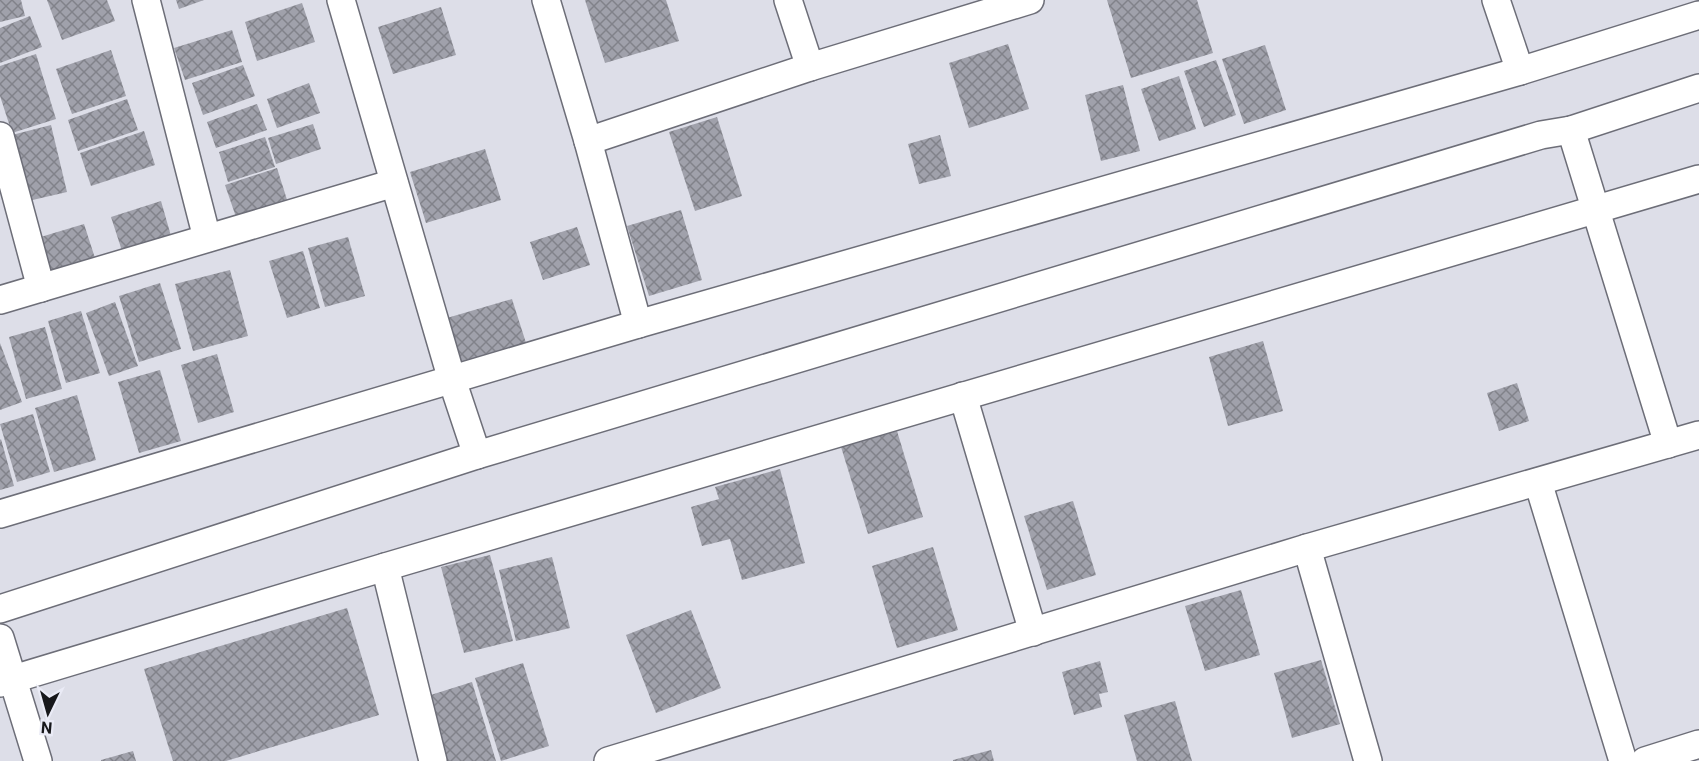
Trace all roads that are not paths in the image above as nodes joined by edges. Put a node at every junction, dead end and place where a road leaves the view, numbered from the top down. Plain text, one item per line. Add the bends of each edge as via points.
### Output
1 (146, 0) edge
2 (341, 0) edge
3 (546, 0) edge
4 (788, 0) edge
5 (1030, 0) edge
6 (1496, 0) edge
7 (1699, 15) edge
8 (810, 68) junction
9 (1520, 71) junction
10 (1699, 88) edge
11 (1571, 130) junction
12 (0, 136) edge
13 (588, 141) junction
14 (1699, 179) edge
15 (394, 183) junction
16 (1596, 210) junction
17 (207, 238) junction
18 (40, 288) junction
19 (0, 300) edge
20 (638, 324) junction
21 (452, 380) junction
22 (963, 396) junction
23 (1699, 435) edge
24 (1668, 444) junction
25 (477, 455) junction
26 (1538, 482) junction
27 (0, 514) edge
28 (1307, 548) junction
29 (385, 567) junction
30 (0, 609) edge
31 (1033, 632) junction
32 (0, 638) edge
33 (6, 681) edge
34 (1699, 744) edge
35 (38, 761) edge
36 (433, 761) edge
37 (608, 761) edge
38 (1368, 761) edge
39 (1623, 761) edge
40 (1645, 761) edge

1 - 17 street
2 - 15 street
3 - 13 street
4 - 8 street
5 - 8 street
6 - 9 street
7 - 9 street
8 - 13 street
9 - 20 street
10 - 11 street
11 - 16 street
11 - 25 street via 1530,139
12 - 18 street
13 - 20 street
14 - 16 street
15 - 17 street
15 - 21 street
16 - 22 street
16 - 24 street
17 - 18 street
18 - 19 street
20 - 21 street
21 - 25 street
21 - 27 street
22 - 29 street
22 - 31 street
23 - 24 street
24 - 26 street
25 - 30 street
26 - 28 street
26 - 39 street
28 - 31 street
28 - 38 street
29 - 33 street
29 - 36 street
31 - 37 street
32 - 33 street
33 - 35 street
34 - 40 street

